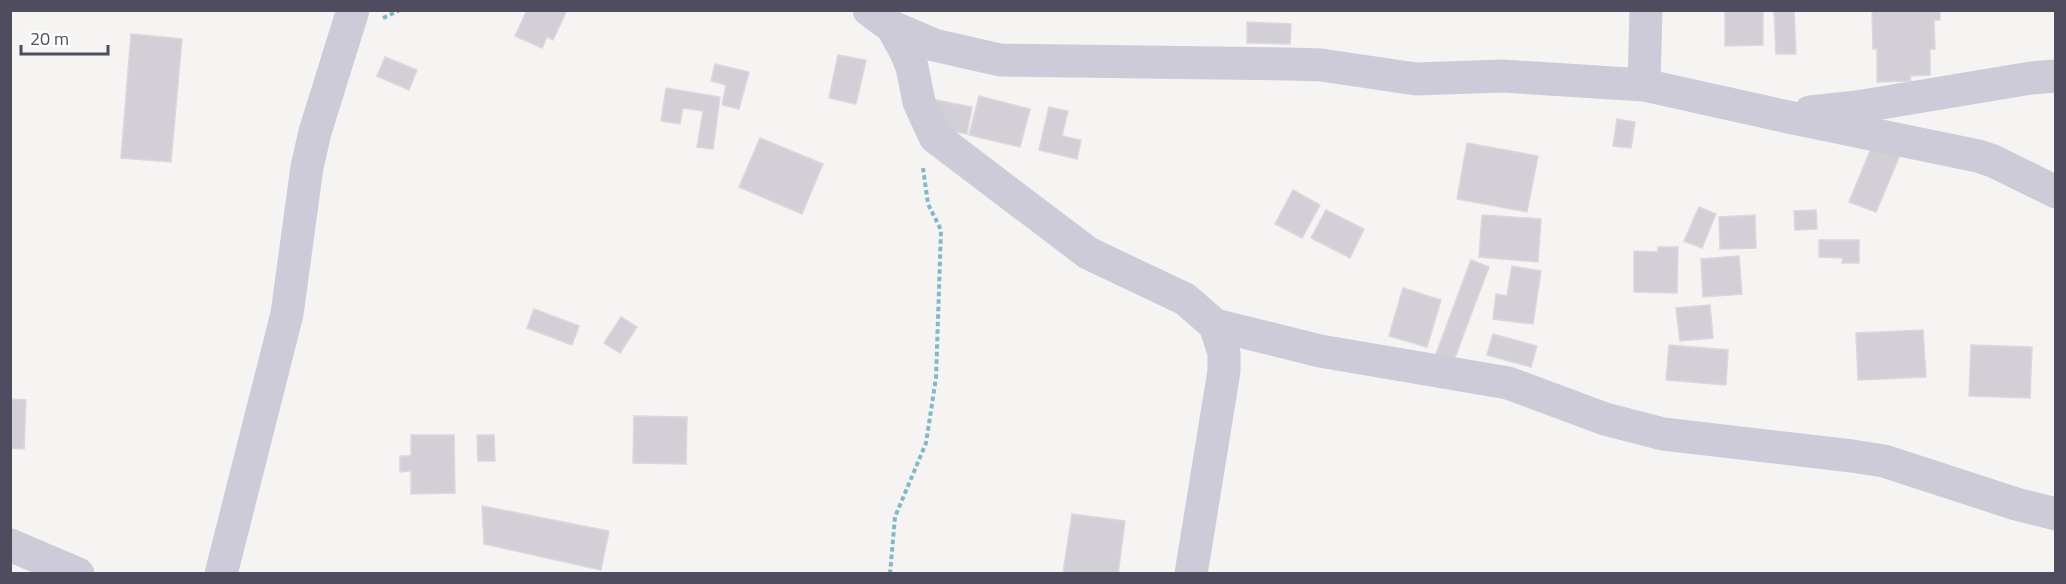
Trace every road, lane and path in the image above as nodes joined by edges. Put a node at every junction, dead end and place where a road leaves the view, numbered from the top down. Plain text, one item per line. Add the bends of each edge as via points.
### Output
1 (353, 10) edge
2 (1646, 10) edge
3 (880, 19) edge
4 (2055, 76) edge
5 (1644, 85) junction
6 (1779, 116) junction
7 (923, 164) dead end
8 (2055, 192) edge
9 (1215, 324) junction
10 (2055, 514) edge
11 (10, 545) edge
12 (78, 573) edge
13 (221, 573) edge
14 (890, 573) edge
15 (1191, 573) edge

1 - 13 street via 315,132 287,314
2 - 5 street
3 - 5 street via 934,45 1000,60 1300,64 1416,79 1502,76
3 - 9 street via 906,52 924,116 935,137 1088,253 1185,299
4 - 6 street
5 - 6 street
6 - 8 street via 1978,156
7 - 14 path via 928,204 941,230 936,378 926,444 895,517
9 - 10 street via 1320,351 1508,383 1605,419 1663,435 1884,461
9 - 15 street via 1224,353 1224,371
11 - 12 street

